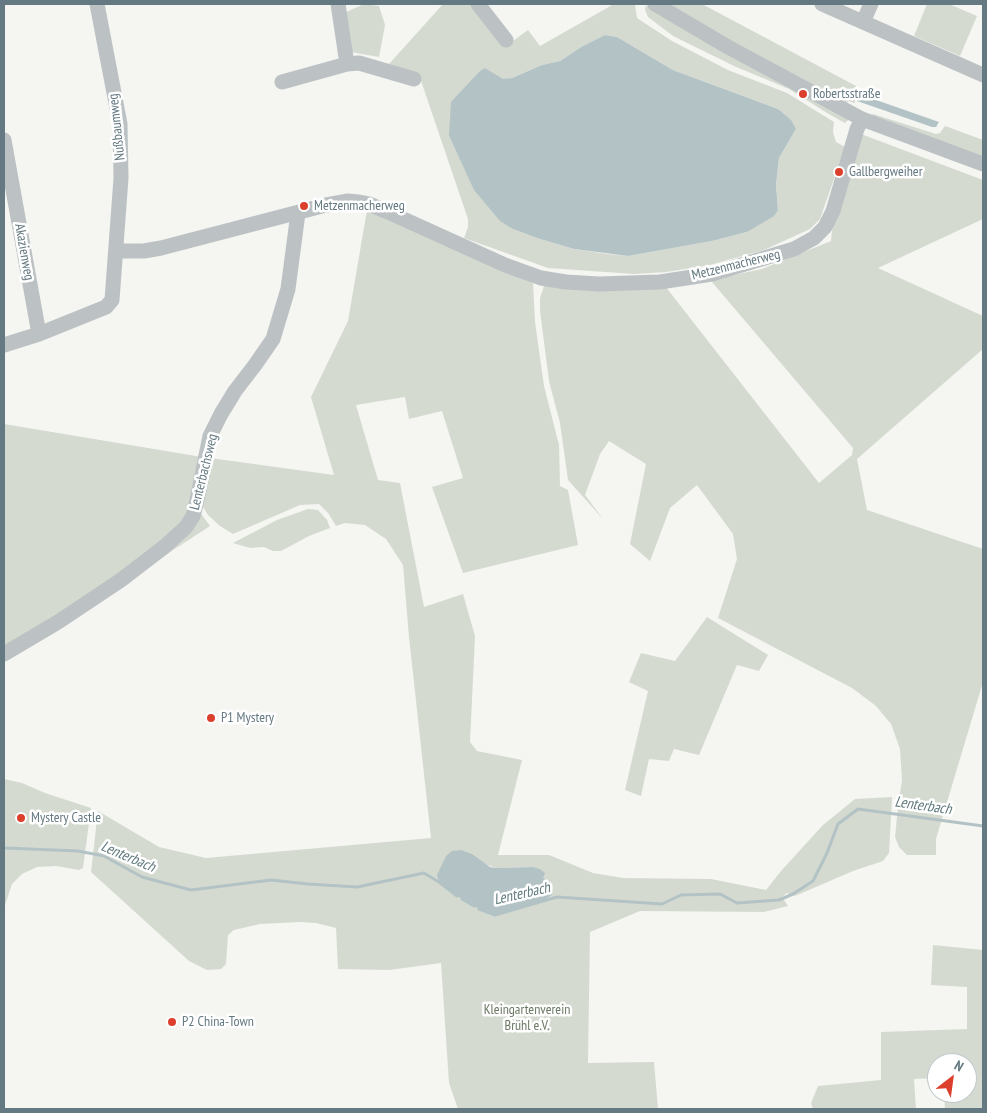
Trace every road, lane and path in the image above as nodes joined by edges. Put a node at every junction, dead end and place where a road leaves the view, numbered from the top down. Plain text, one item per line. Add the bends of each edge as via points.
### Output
1 (97, 4) edge
2 (338, 4) edge
3 (478, 4) edge
4 (655, 4) edge
5 (822, 4) edge
6 (871, 4) edge
7 (862, 22) junction
8 (506, 40) dead end
9 (347, 64) junction
10 (983, 75) edge
11 (414, 78) dead end
12 (282, 82) dead end
13 (862, 119) junction
14 (4, 140) edge
15 (983, 164) edge
16 (298, 213) junction
17 (116, 251) junction
18 (39, 334) junction
19 (4, 345) edge
20 (4, 654) edge

1 - 17 street, Nußbaumweg via 120,124 121,178
2 - 9 street
3 - 8 street
4 - 13 street
5 - 7 street
6 - 7 street
7 - 10 street
9 - 11 street via 359,63
9 - 12 street
13 - 15 street
13 - 16 street, Metzenmacherweg via 825,227 814,238 794,249 712,274 660,282 566,282 524,273 369,204 348,201
14 - 18 street, Akazienweg
16 - 17 street, Metzenmacherweg via 161,248
16 - 20 street, Lenterbachsweg via 288,289 273,339 235,391 210,436 196,506 186,527 121,580
17 - 18 street via 112,300 106,308
18 - 19 street

